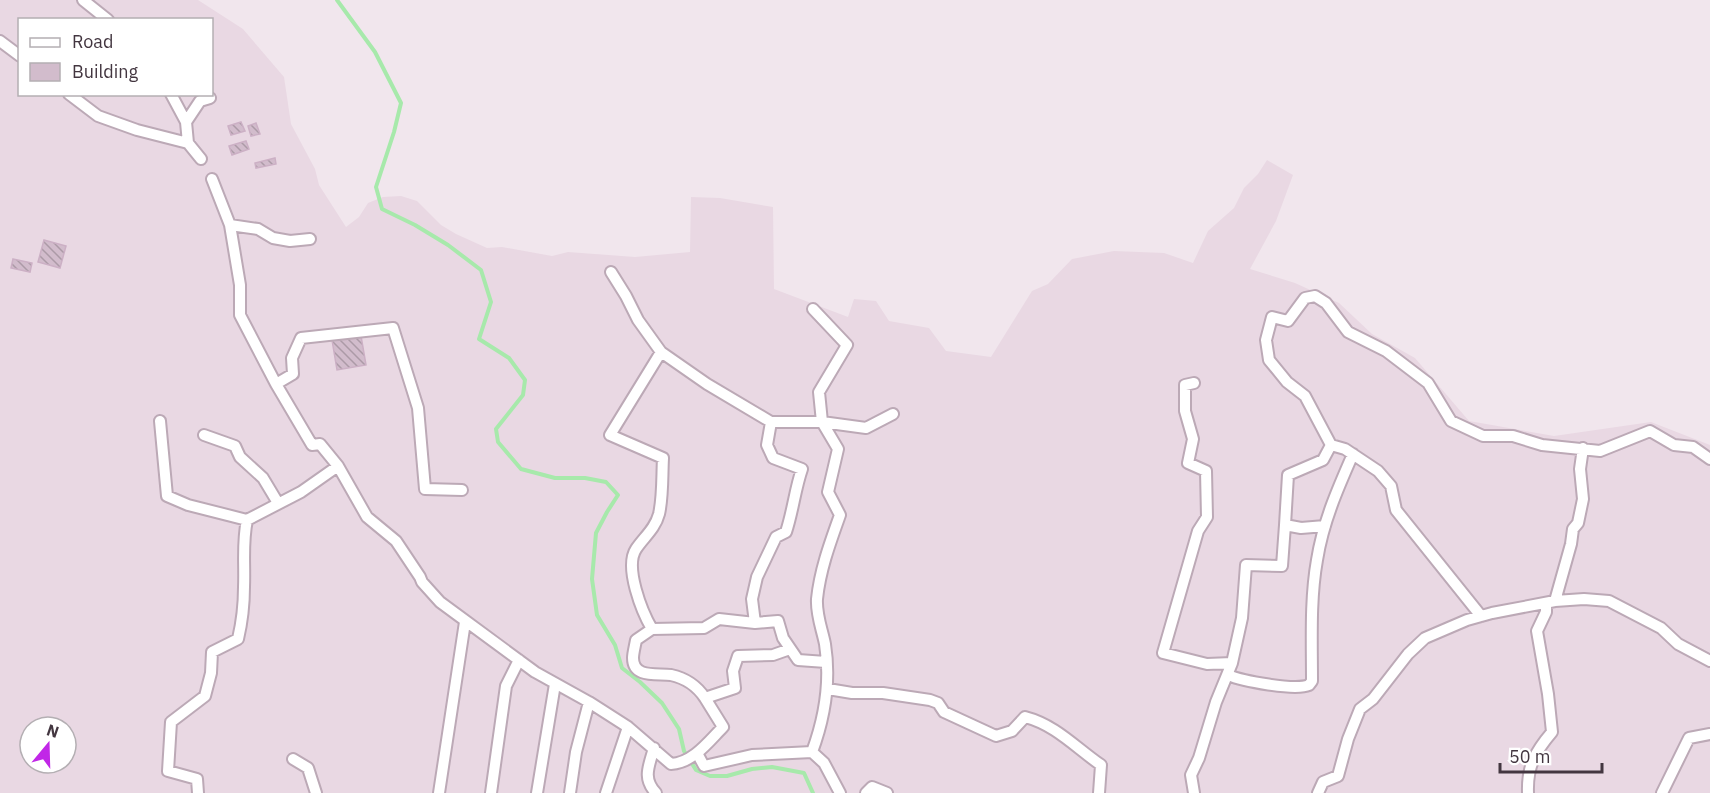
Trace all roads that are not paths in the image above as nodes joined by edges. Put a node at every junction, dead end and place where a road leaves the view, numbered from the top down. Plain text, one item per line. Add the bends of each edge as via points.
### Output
1 (83, 0) edge
2 (106, 18) edge
3 (0, 41) edge
4 (18, 54) edge
5 (72, 96) edge
6 (172, 96) edge
7 (210, 98) dead end
8 (186, 122) junction
9 (188, 144) junction
10 (201, 159) dead end
11 (212, 179) dead end
12 (230, 225) junction
13 (310, 239) dead end
14 (611, 272) dead end
15 (813, 309) dead end
16 (661, 352) junction
17 (1194, 383) dead end
18 (276, 384) junction
19 (893, 414) dead end
20 (160, 421) dead end
21 (771, 422) junction
22 (822, 422) junction
23 (204, 435) dead end
24 (1330, 445) junction
25 (1583, 448) junction
26 (1353, 454) junction
27 (1710, 459) edge
28 (338, 466) junction
29 (462, 490) dead end
30 (278, 503) junction
31 (247, 520) junction
32 (1285, 525) junction
33 (1326, 526) junction
34 (1551, 603) junction
35 (1481, 616) junction
36 (465, 621) junction
37 (755, 623) junction
38 (652, 628) junction
39 (790, 649) junction
40 (519, 660) junction
41 (1710, 661) edge
42 (826, 662) junction
43 (1232, 663) junction
44 (1228, 675) junction
45 (555, 684) junction
46 (828, 688) junction
47 (705, 698) junction
48 (589, 702) junction
49 (628, 727) junction
50 (1710, 734) edge
51 (654, 748) junction
52 (812, 752) junction
53 (695, 754) junction
54 (293, 759) dead end
55 (651, 791) edge
56 (198, 793) edge
57 (316, 793) edge
58 (439, 793) edge
59 (492, 793) edge
60 (537, 793) edge
61 (570, 793) edge
62 (606, 793) edge
63 (840, 793) edge
64 (866, 793) edge
65 (887, 793) edge
66 (1099, 793) edge
67 (1194, 793) edge
68 (1318, 793) edge
69 (1528, 793) edge
70 (1662, 793) edge

1 - 2 street
3 - 4 street
5 - 9 street via 98,116
6 - 8 street
7 - 8 street via 200,101
8 - 9 street
9 - 10 street
11 - 12 street
12 - 13 street via 258,229 273,238 290,241
12 - 18 street via 240,285 240,315
14 - 16 street
15 - 22 street via 847,345 819,392
16 - 21 street
16 - 38 street via 610,435 663,458 659,515 634,552 633,579
17 - 43 street via 1185,385 1185,411 1193,439 1188,463 1206,471 1207,517 1198,531 1163,653 1207,664
18 - 28 street via 312,445 320,444
18 - 29 street via 293,374 292,358 301,338 393,328 417,408 425,489
19 - 22 street via 866,428
20 - 31 street via 167,496
21 - 22 street
21 - 37 street via 767,445 773,458 802,469 786,532 776,537 757,577 752,599
22 - 42 street via 838,449 828,492 840,515 817,598
23 - 30 street via 236,446
24 - 25 street via 1305,396 1269,360 1266,340 1272,317 1288,321 1305,298 1315,296 1326,303 1348,332 1386,351 1428,383 1451,420 1483,436 1513,436 1542,445
24 - 26 street
24 - 32 street via 1323,460 1288,475
25 - 27 street via 1600,451 1650,431 1674,445 1693,447
25 - 34 street via 1583,499
26 - 33 street
26 - 35 street via 1378,471 1390,486 1396,510
28 - 30 street
28 - 36 street via 367,517 396,541 428,591
30 - 31 street
31 - 56 street via 238,639 212,652 205,696 171,723 168,771 197,779
32 - 33 street
32 - 43 street via 1282,566 1246,565 1242,618
33 - 44 street via 1317,560 1309,686 1284,686
34 - 35 street
34 - 41 street via 1609,601 1661,628 1678,644
34 - 69 street via 1537,631 1552,732 1532,758
35 - 68 street via 1425,638 1407,654 1373,699 1360,709 1338,776 1323,782
36 - 40 street
36 - 58 street
37 - 38 street via 719,619 704,628
37 - 39 street via 778,621
38 - 47 street via 636,640 632,660 637,669 649,676 670,675 685,680 699,688
39 - 42 street via 798,660
39 - 47 street via 773,655 738,656 733,671 735,688
40 - 45 street
40 - 59 street via 506,686
42 - 46 street
43 - 44 street
44 - 67 street via 1191,775
45 - 48 street
45 - 60 street
46 - 52 street
46 - 66 street via 930,700 944,712 996,736 1012,731 1025,717 1038,720 1101,765
47 - 53 street via 723,727
48 - 49 street
48 - 61 street
49 - 51 street
49 - 62 street
50 - 70 street via 1689,738
51 - 53 street via 671,764
51 - 55 street via 647,772
52 - 53 street via 752,755 704,766
52 - 63 street via 824,763
54 - 57 street via 308,768
64 - 65 street via 872,787

